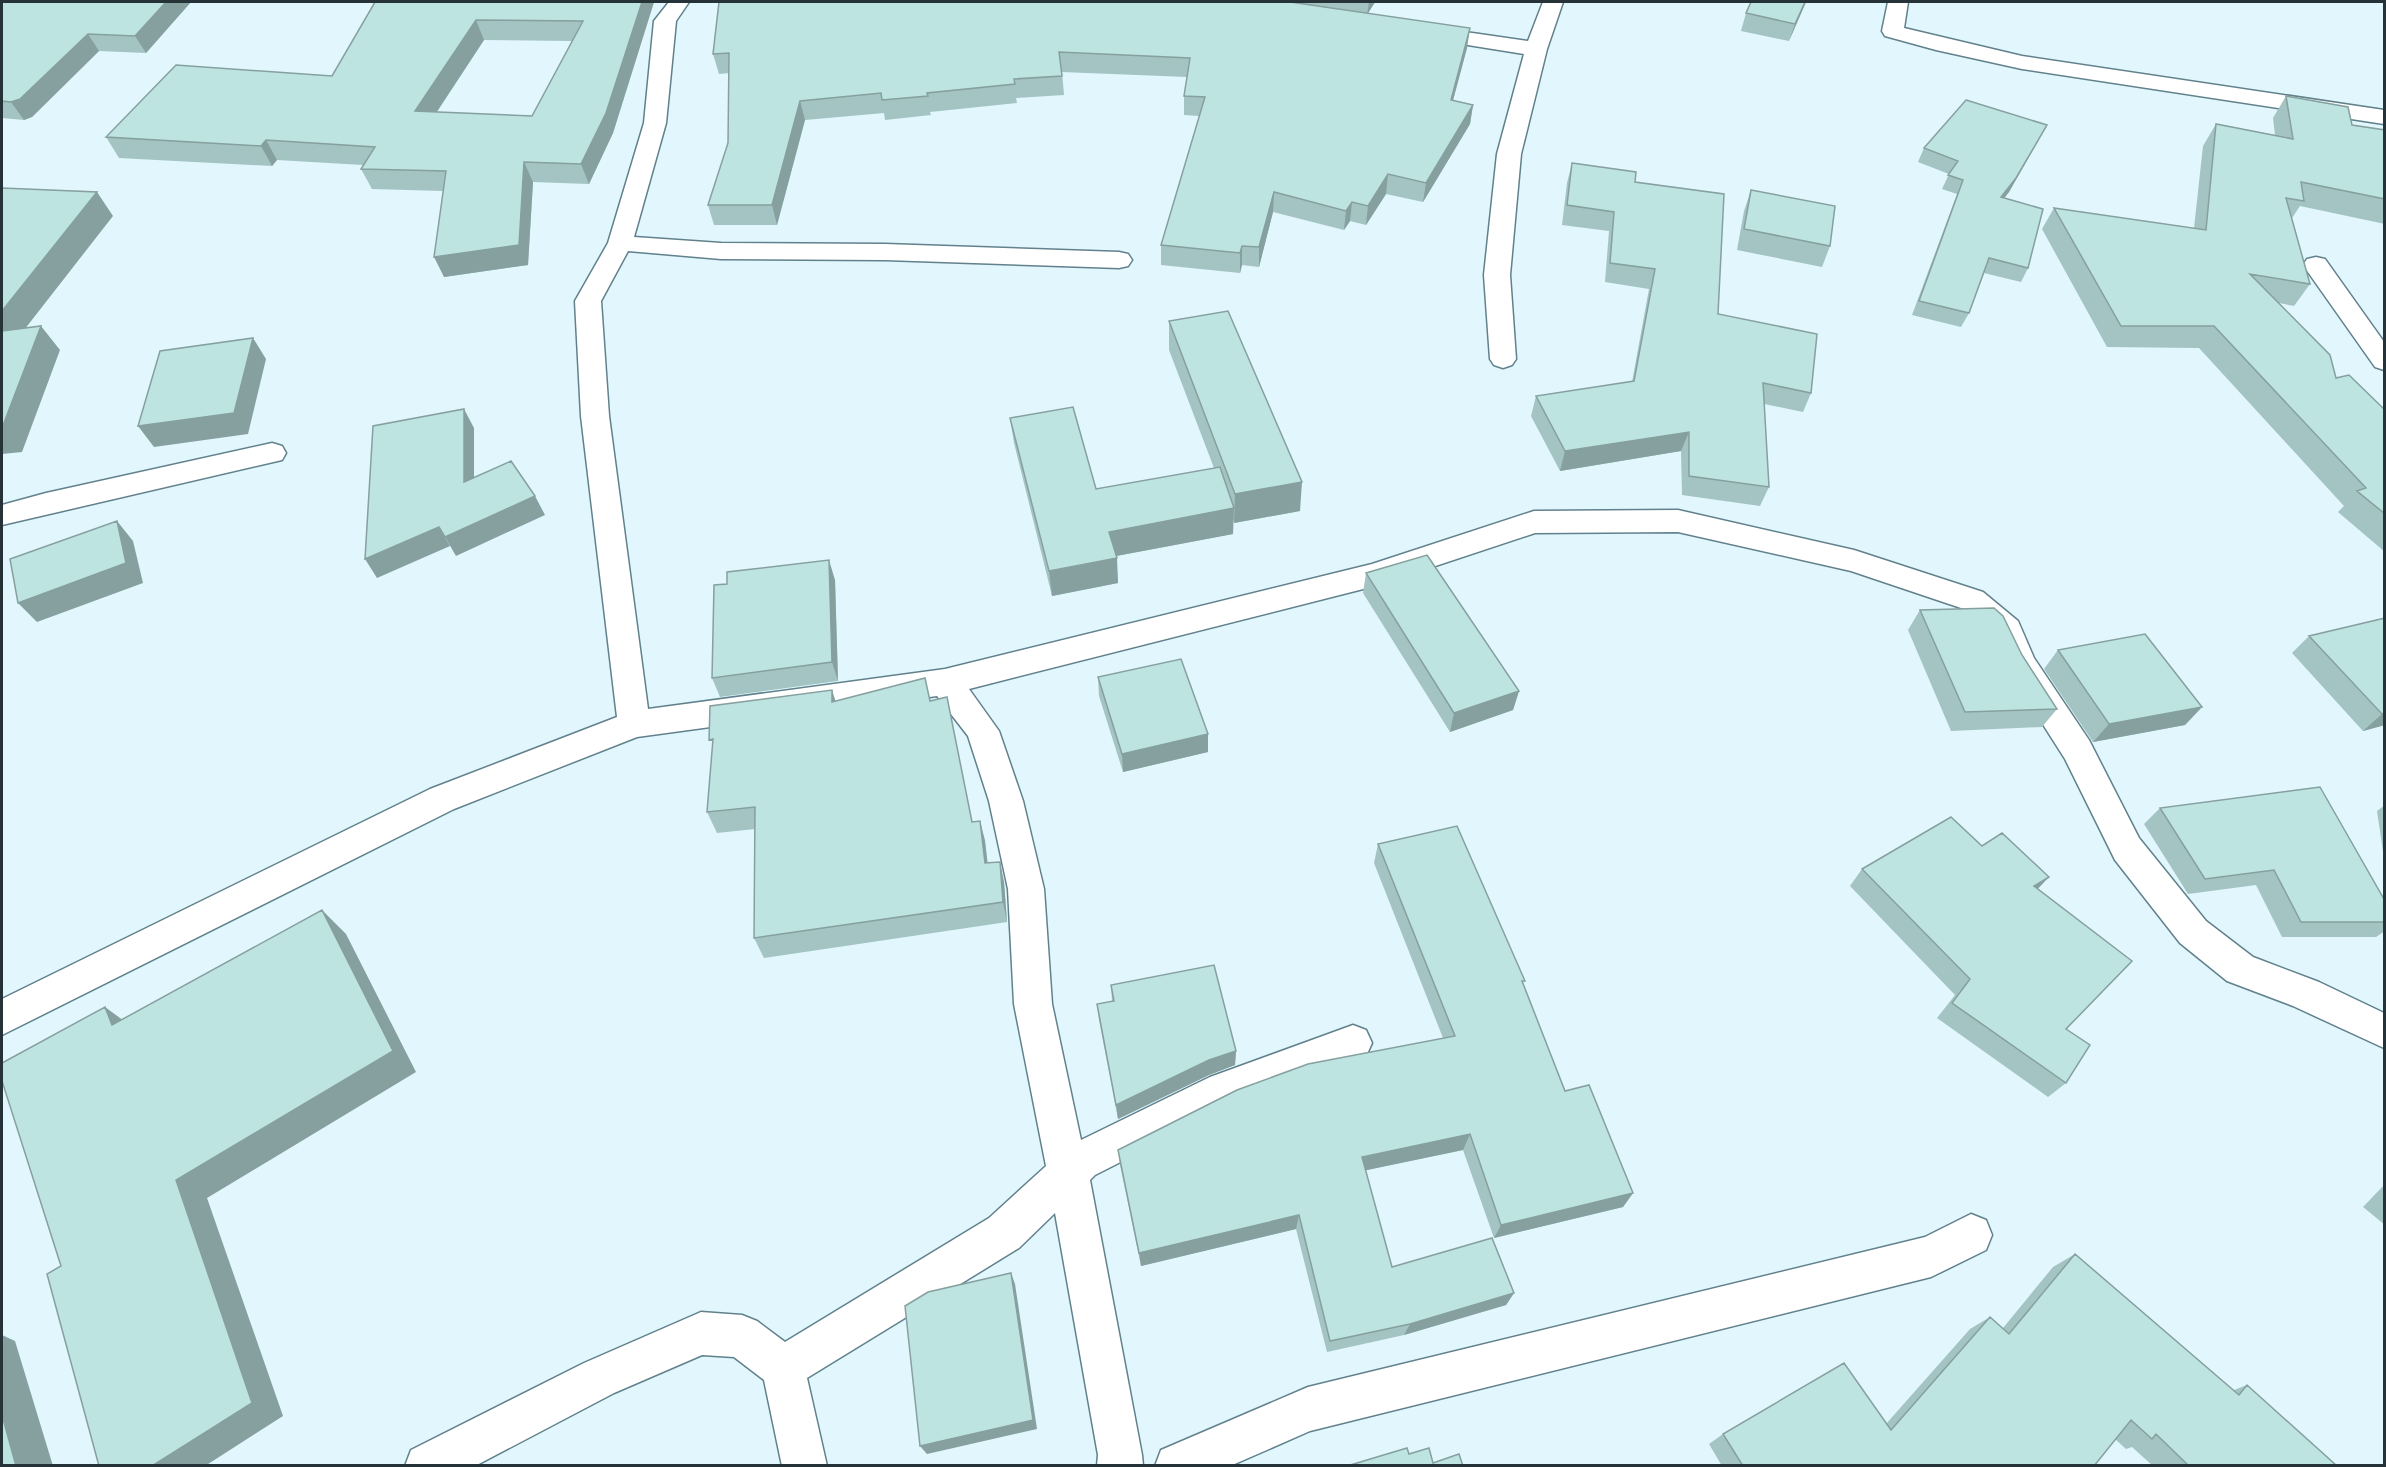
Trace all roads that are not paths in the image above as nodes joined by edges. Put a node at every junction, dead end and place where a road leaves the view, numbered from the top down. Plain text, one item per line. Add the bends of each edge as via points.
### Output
1 (679, 2) edge
2 (1553, 2) edge
3 (1898, 2) edge
4 (1408, 30) edge
5 (1536, 49) junction
6 (2385, 117) edge
7 (620, 243) junction
8 (1119, 260) dead end
9 (2316, 265) dead end
10 (1503, 359) dead end
11 (2385, 361) edge
12 (272, 453) dead end
13 (2, 515) edge
14 (945, 682) junction
15 (634, 724) junction
16 (2, 1018) edge
17 (2385, 1031) edge
18 (1353, 1043) dead end
19 (1068, 1173) junction
20 (1971, 1235) dead end
21 (783, 1368) junction
22 (427, 1466) edge
23 (805, 1466) edge
24 (1120, 1466) edge
25 (1177, 1466) edge

1 - 7 street via 665,21 655,123
2 - 5 street
3 - 6 street via 1893,31 1939,46 2089,74
4 - 5 street
5 - 10 street via 1509,154 1497,275
7 - 8 street via 721,251
7 - 15 street via 588,301 595,416
9 - 11 street
12 - 13 street
14 - 15 street
14 - 17 street via 1375,575 1534,522 1678,521 1854,561 1972,600 2007,629 2020,662 2077,750 2127,849 2193,932 2240,969
14 - 19 street via 983,731 1006,801 1026,889 1033,1004
15 - 16 street via 442,799
18 - 19 street via 1224,1090 1081,1161
19 - 21 street via 1004,1233
19 - 24 street
20 - 25 street via 1931,1256 1308,1409
21 - 22 street via 742,1336 701,1333 599,1378
21 - 23 street

